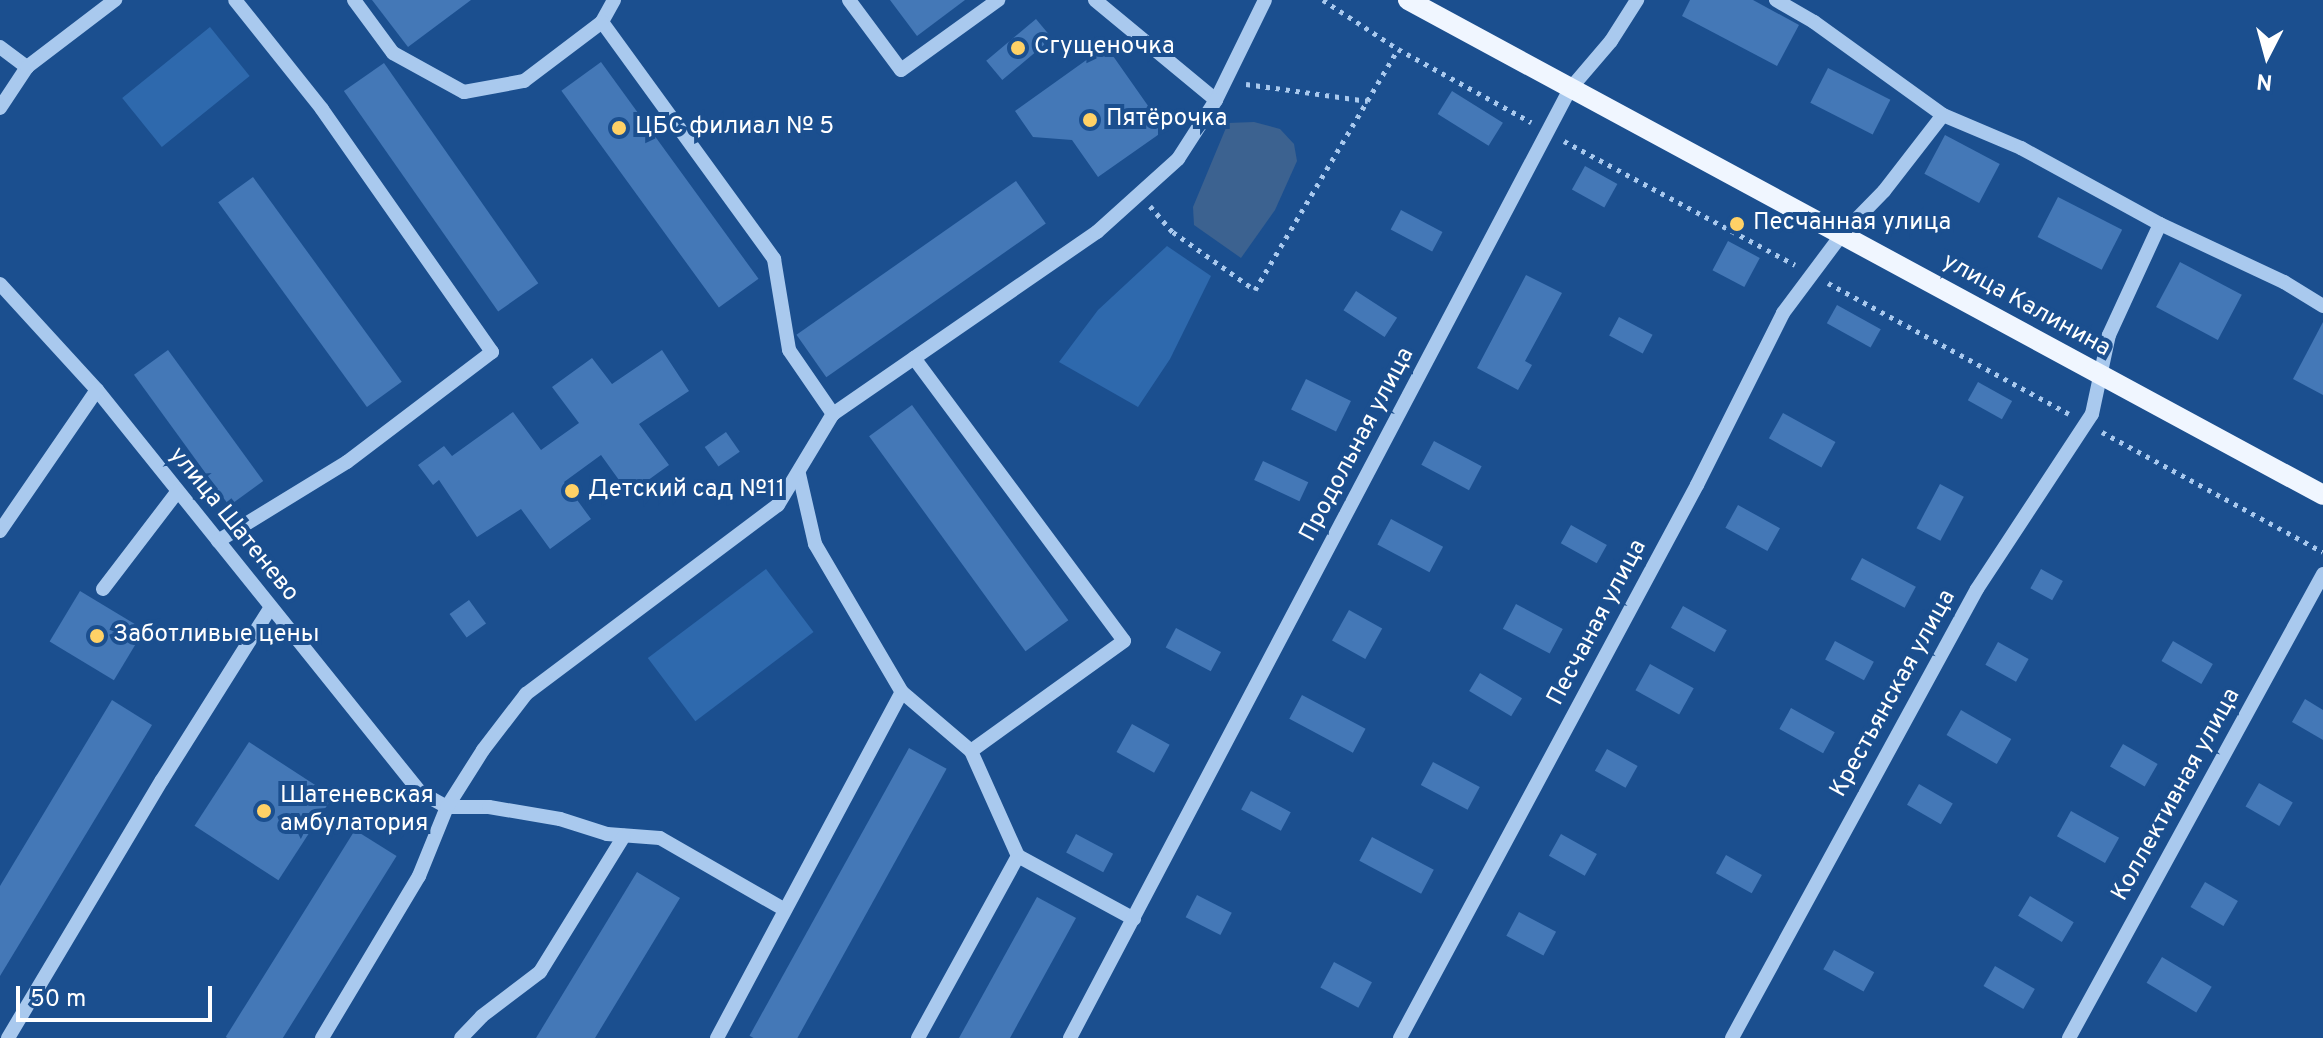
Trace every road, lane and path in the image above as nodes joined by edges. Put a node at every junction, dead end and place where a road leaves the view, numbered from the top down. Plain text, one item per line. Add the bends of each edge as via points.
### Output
1 (115, 0) edge
2 (235, 0) edge
3 (354, 0) edge
4 (614, 0) edge
5 (849, 0) edge
6 (998, 0) edge
7 (1095, 0) edge
8 (1265, 0) edge
9 (1408, 0) edge
10 (1637, 0) edge
11 (1776, 0) edge
12 (602, 22) junction
13 (0, 47) edge
14 (1398, 49) dead end
15 (27, 67) junction
16 (1225, 82) junction
17 (1570, 89) junction
18 (1216, 100) junction
19 (1368, 101) junction
20 (0, 108) edge
21 (1943, 115) junction
22 (1139, 194) junction
23 (2160, 224) junction
24 (1842, 234) junction
25 (0, 284) edge
26 (2323, 306) edge
27 (914, 358) junction
28 (2100, 377) junction
29 (97, 390) junction
30 (833, 414) junction
31 (799, 474) junction
32 (178, 491) junction
33 (2323, 495) edge
34 (0, 531) edge
35 (218, 541) junction
36 (2323, 574) edge
37 (103, 589) dead end
38 (271, 607) junction
39 (902, 692) junction
40 (971, 751) junction
41 (447, 807) junction
42 (624, 836) junction
43 (1018, 856) junction
44 (785, 910) junction
45 (1134, 919) junction
46 (8, 1038) edge
47 (322, 1038) edge
48 (461, 1038) edge
49 (717, 1038) edge
50 (918, 1038) edge
51 (1070, 1038) edge
52 (1400, 1038) edge
53 (1732, 1038) edge
54 (2069, 1038) edge

1 - 15 street
2 - 35 street via 322,109 492,352 347,462
3 - 12 street via 393,53 464,92 524,81
4 - 12 street
5 - 6 street via 901,70
7 - 18 street
8 - 16 street
9 - 17 main road, улица Калинина
10 - 17 street, Продольная улица
11 - 21 street
12 - 30 street via 774,259 789,350
13 - 15 street
14 - 19 path
15 - 20 street
16 - 18 street
16 - 19 path
17 - 24 main road, улица Калинина
17 - 45 street, Продольная улица
18 - 22 street via 1178,159
19 - 22 path via 1255,290 1173,232
21 - 23 street via 2021,148
21 - 24 street, Песчаная улица via 1884,191
22 - 27 street via 1097,232
23 - 26 street
23 - 28 street, Крестьянская улица via 2109,335
24 - 28 main road, улица Калинина
24 - 52 street, Песчаная улица via 1783,313 1697,485
25 - 29 street, улица Шатенево
27 - 30 street
27 - 40 street via 1124,641
28 - 33 main road, улица Калинина
28 - 53 street, Крестьянская улица via 2092,414 1977,589
29 - 32 street, улица Шатенево
29 - 34 street
30 - 31 street
31 - 39 street via 815,544
31 - 41 street via 778,505 526,694
32 - 35 street, улица Шатенево
32 - 37 street
35 - 38 street, улица Шатенево
36 - 54 street, Коллективная улица
38 - 41 street, улица Шатенево via 420,792
38 - 46 street
39 - 40 street
39 - 44 street
40 - 43 street
41 - 42 street via 489,807
41 - 47 street via 419,876
42 - 44 street via 660,838
42 - 48 street via 540,972
43 - 45 street
43 - 50 street
44 - 49 street
45 - 51 street, Продольная улица

